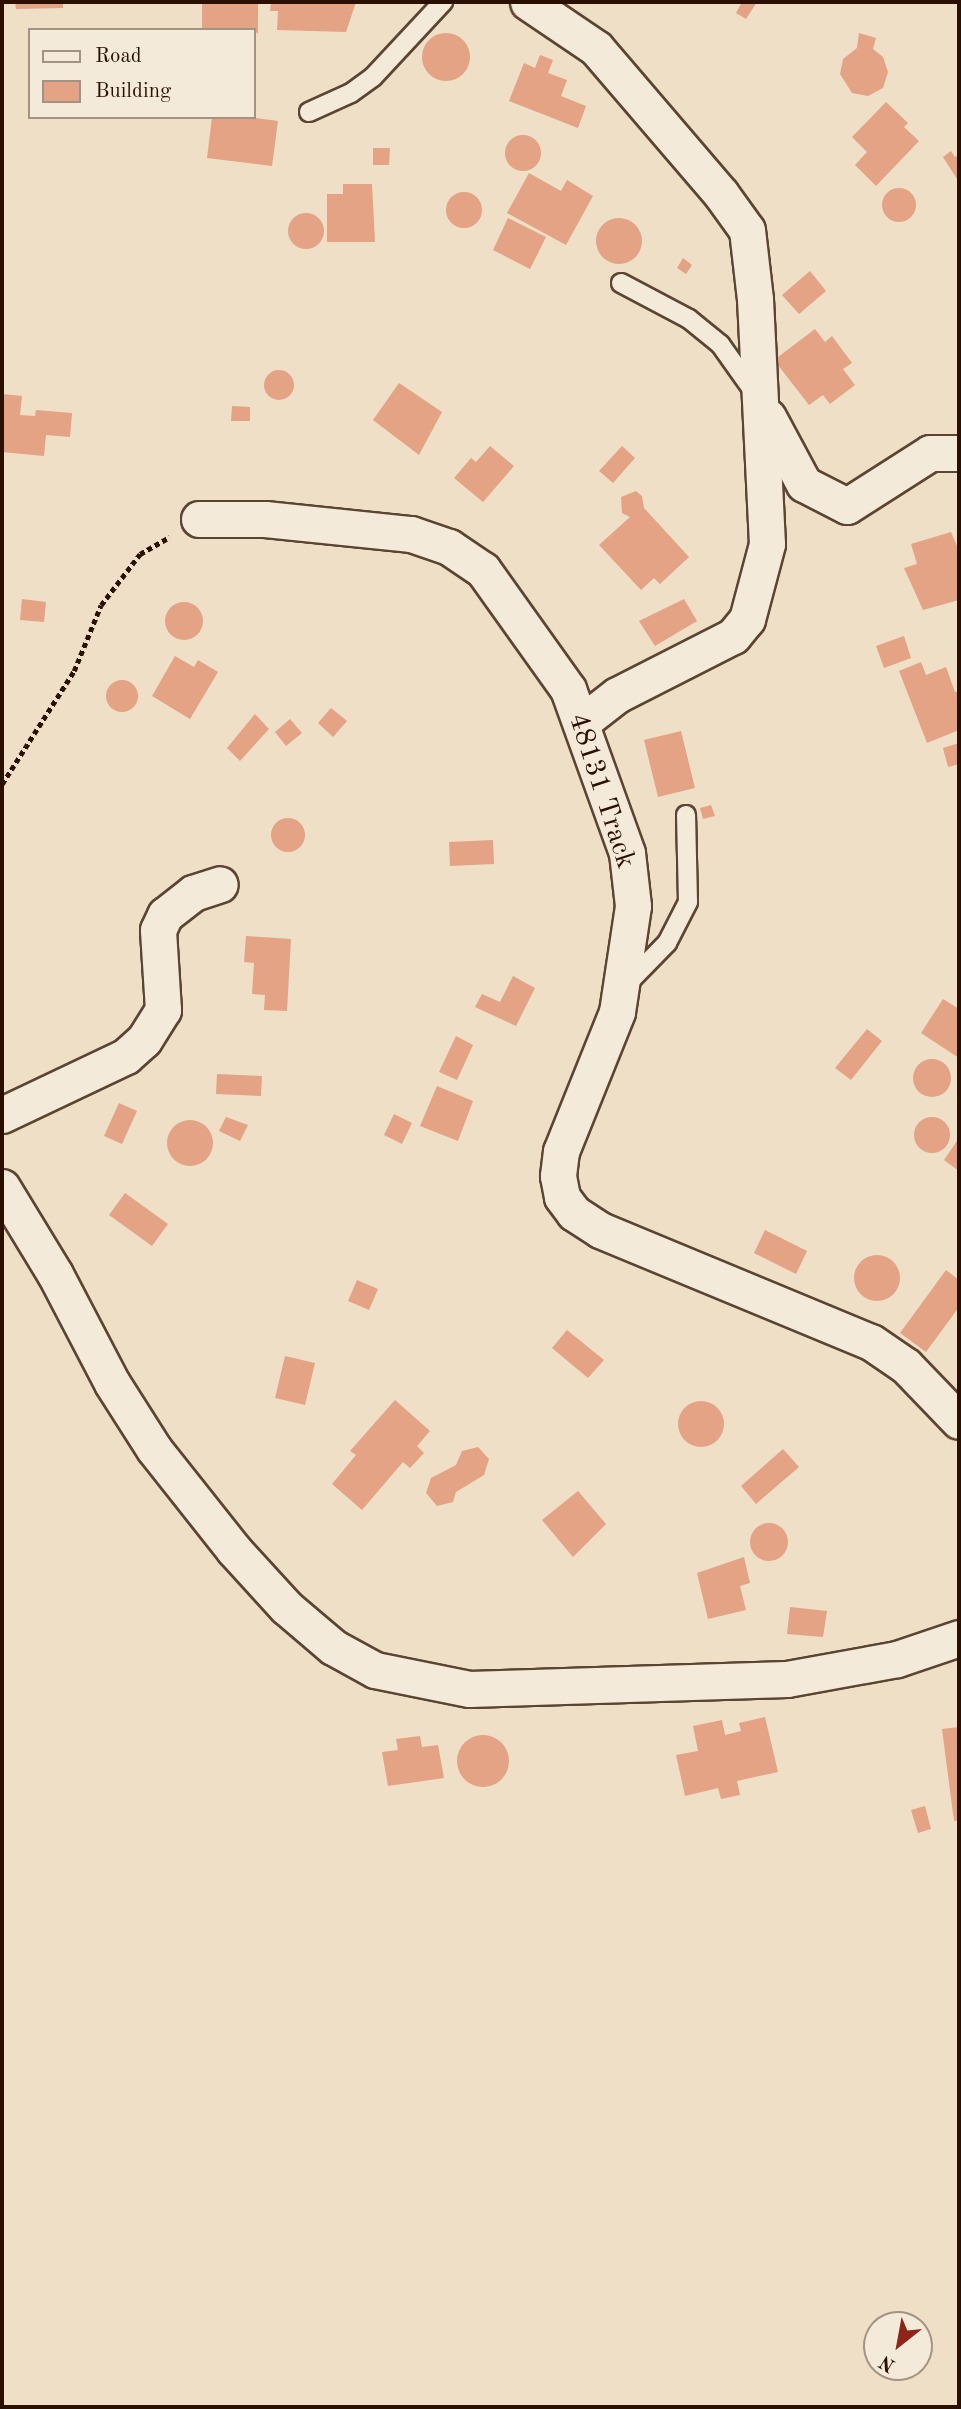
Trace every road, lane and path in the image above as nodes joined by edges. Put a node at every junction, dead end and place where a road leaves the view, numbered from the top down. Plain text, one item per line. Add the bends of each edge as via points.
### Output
1 (443, 2) edge
2 (528, 2) edge
3 (309, 112) dead end
4 (621, 284) dead end
5 (756, 395) junction
6 (959, 453) edge
7 (199, 519) joint
8 (581, 723) junction
9 (2, 784) edge
10 (686, 815) dead end
11 (220, 884) dead end
12 (621, 989) junction
13 (2, 1115) edge
14 (2, 1187) edge
15 (959, 1421) edge
16 (959, 1638) edge

1 - 3 lane via 373,77
2 - 5 street via 596,48 747,230
4 - 5 lane via 689,319 720,344
5 - 6 street via 804,484 848,506 930,453
5 - 8 street via 763,422 767,544 747,619 733,636 617,695
7 - 8 street, 48131 Track via 351,526 411,534 449,547 483,570 509,603 568,689
7 - 9 path via 140,554 101,605 74,671
8 - 12 street, 48131 Track via 627,853 633,906
10 - 12 lane via 688,901 667,943
11 - 13 street via 193,893 165,915 158,930 163,1010 144,1040 126,1056
12 - 15 street, 48131 Track via 617,1012 561,1151 558,1176 562,1197 574,1213 600,1230 871,1342 906,1366
14 - 16 street via 55,1274 111,1384 154,1449 286,1607 333,1647 375,1671 468,1689 787,1679 897,1659

